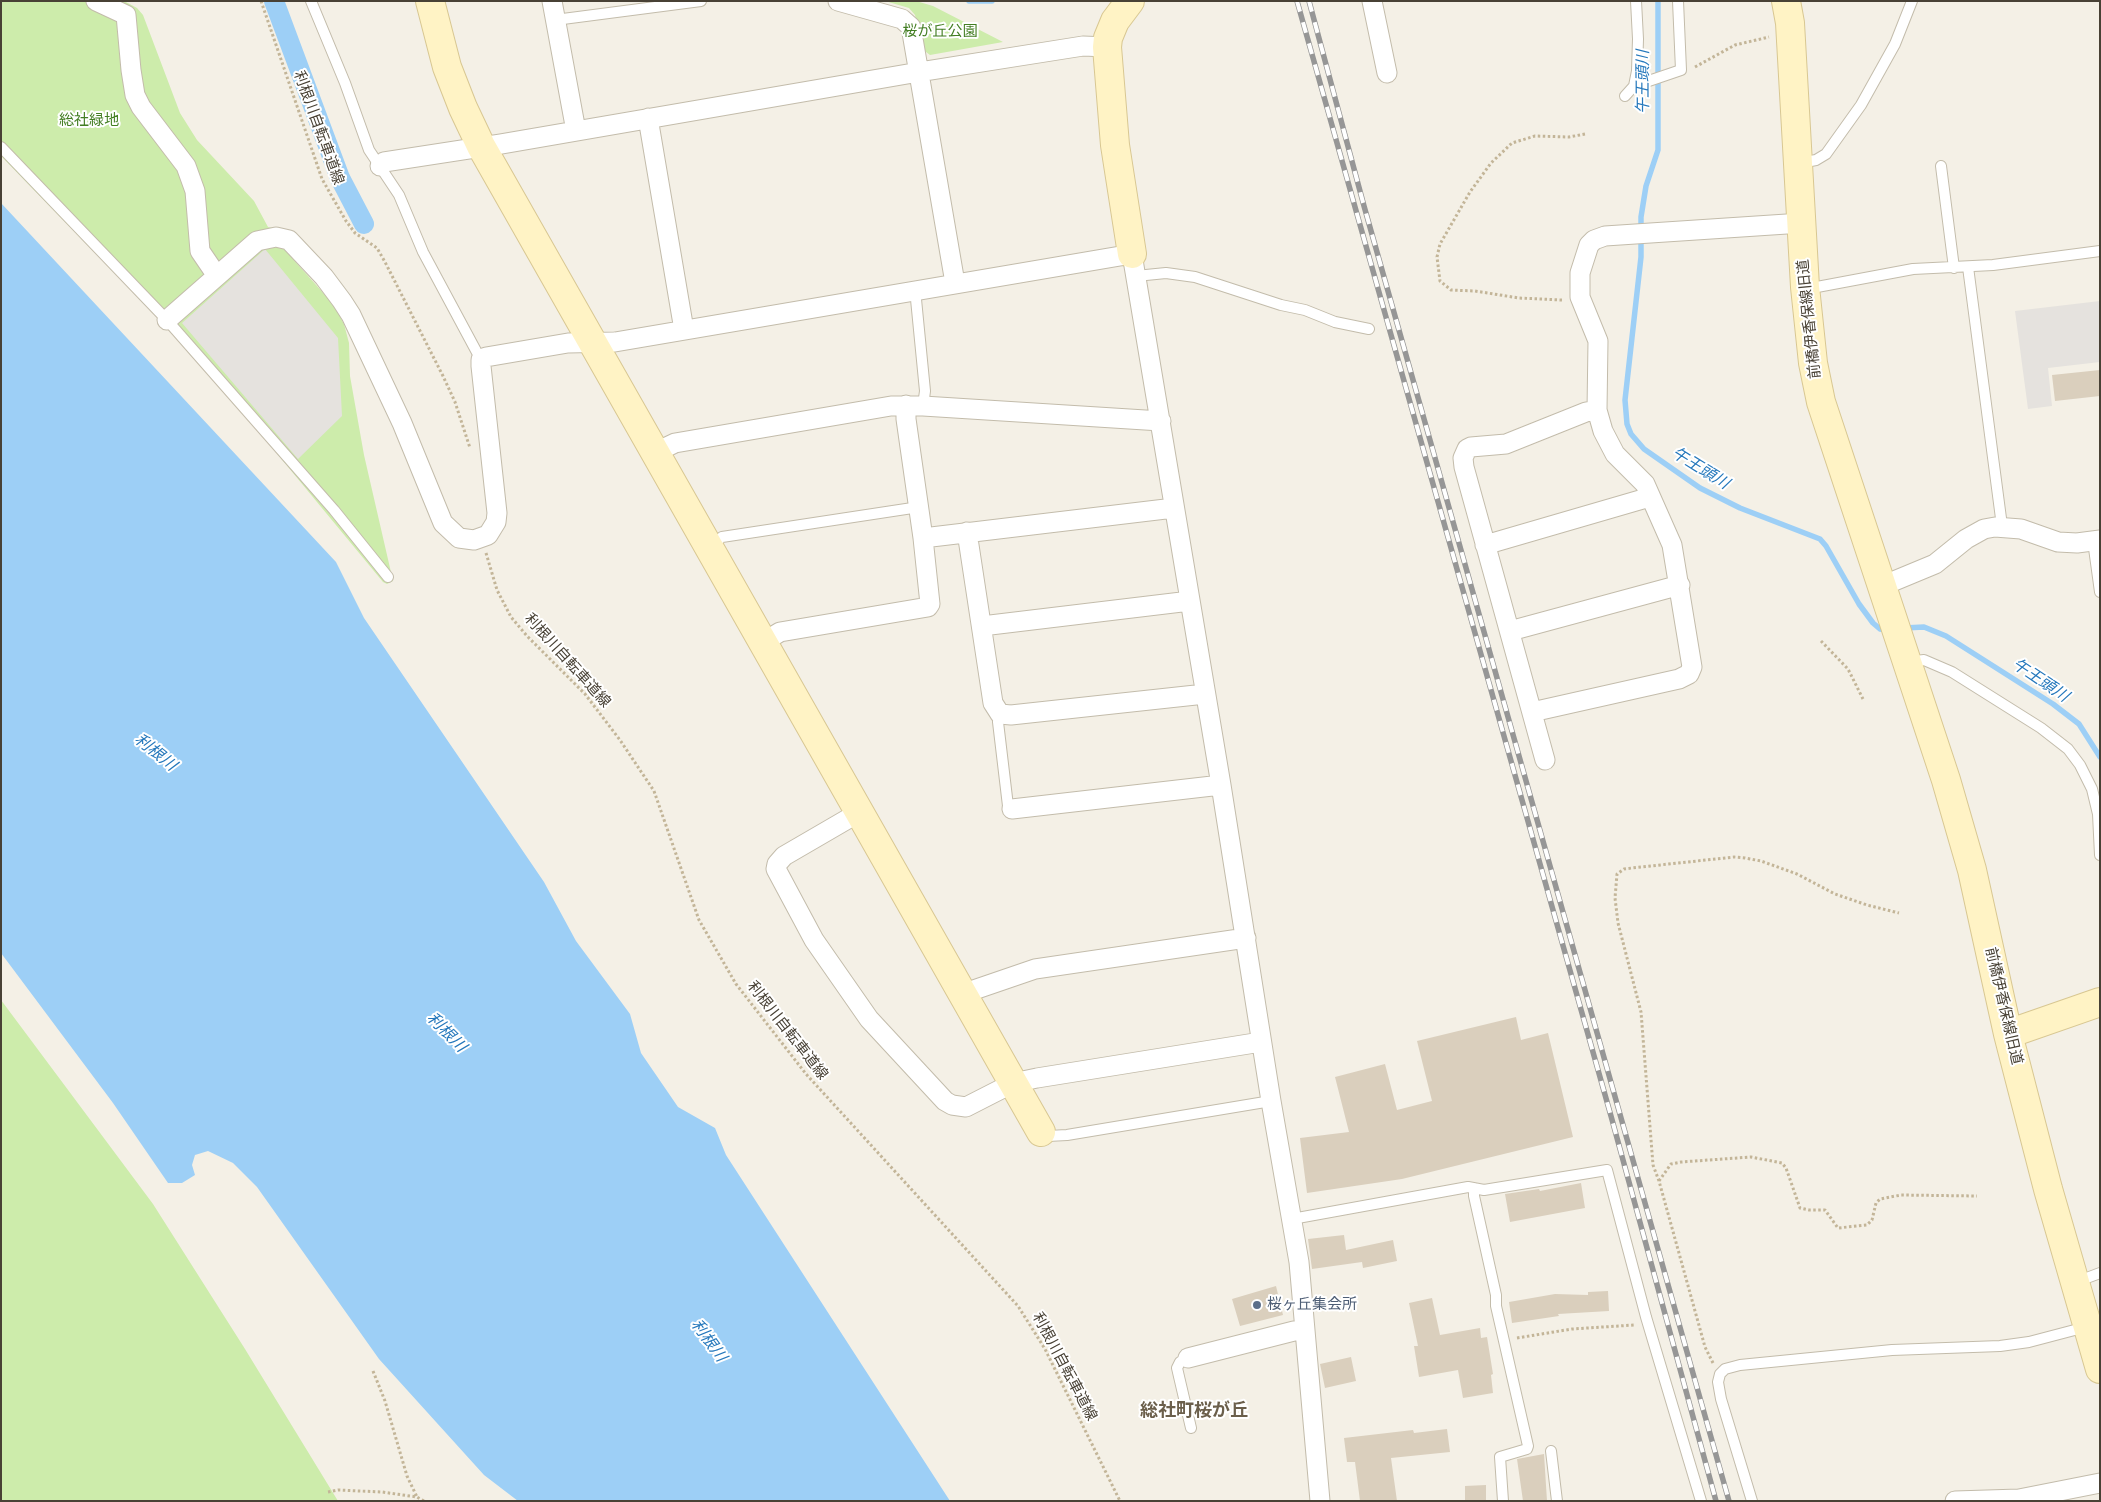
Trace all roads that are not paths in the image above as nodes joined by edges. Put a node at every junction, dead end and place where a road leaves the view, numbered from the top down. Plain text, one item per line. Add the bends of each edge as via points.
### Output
1 (96, 1) edge
2 (311, 1) edge
3 (430, 1) edge
4 (552, 1) edge
5 (701, 1) edge
6 (838, 1) edge
7 (1130, 1) edge
8 (1372, 1) edge
9 (1636, 1) edge
10 (1678, 1) edge
11 (1786, 1) edge
12 (1912, 1) edge
13 (555, 20) junction
14 (1107, 47) junction
15 (920, 72) junction
16 (1387, 74) dead end
17 (1634, 86) junction
18 (1625, 96) dead end
19 (648, 118) junction
20 (576, 131) junction
21 (481, 146) junction
22 (1, 147) edge
23 (1798, 163) junction
24 (380, 166) junction
25 (1941, 166) dead end
26 (1802, 223) junction
27 (2100, 251) edge
28 (1134, 265) junction
29 (1968, 267) junction
30 (1954, 268) junction
31 (217, 276) junction
32 (955, 282) junction
33 (1805, 286) junction
34 (915, 289) junction
35 (167, 320) junction
36 (1369, 329) dead end
37 (684, 330) junction
38 (591, 343) junction
39 (481, 360) junction
40 (915, 406) junction
41 (1597, 410) junction
42 (1161, 421) junction
43 (654, 453) junction
44 (1650, 497) junction
45 (919, 507) junction
46 (1174, 508) junction
47 (2002, 526) junction
48 (967, 532) junction
49 (924, 538) junction
50 (2096, 541) edge
51 (1485, 545) junction
52 (708, 547) junction
53 (388, 577) dead end
54 (1680, 585) junction
55 (1882, 586) junction
56 (2100, 592) edge
57 (1190, 601) junction
58 (982, 626) junction
59 (1510, 631) junction
60 (762, 643) junction
61 (1901, 643) junction
62 (1205, 694) junction
63 (1532, 712) junction
64 (1000, 714) junction
65 (1545, 760) dead end
66 (1221, 785) junction
67 (1012, 809) joint
68 (858, 813) junction
69 (2100, 855) edge
70 (1246, 938) junction
71 (962, 994) junction
72 (2099, 1003) edge
73 (2008, 1034) junction
74 (1261, 1042) junction
75 (1013, 1084) junction
76 (1271, 1101) junction
77 (1041, 1132) joint
78 (1474, 1188) junction
79 (1292, 1219) junction
80 (2087, 1278) edge
81 (2088, 1326) junction
82 (1305, 1330) junction
83 (1188, 1358) joint
84 (2100, 1369) edge
85 (1192, 1428) dead end
86 (1552, 1451) dead end
87 (2100, 1483) edge
88 (1320, 1501) edge
89 (1503, 1501) edge
90 (1557, 1501) edge
91 (1701, 1501) edge
92 (1752, 1501) edge
93 (1955, 1501) edge

1 - 31 street via 126,15 135,95 186,166 194,191 200,251
2 - 24 lane via 349,91 369,150
3 - 21 street via 447,68
4 - 13 street
5 - 13 lane
6 - 15 street via 907,22 911,27
7 - 14 street via 1115,21
8 - 16 street
9 - 17 lane via 1638,39
10 - 17 lane via 1680,72
11 - 23 street, 前橋伊香保線旧道
12 - 23 lane via 1896,44 1861,105 1826,154 1816,160
13 - 20 street
14 - 15 street via 1083,46
14 - 28 street via 1114,144
15 - 19 street
15 - 32 street
17 - 18 lane
19 - 20 street
19 - 37 street
20 - 21 street
21 - 24 street via 384,162
21 - 38 street
22 - 35 lane
23 - 26 street, 前橋伊香保線旧道
24 - 39 lane via 399,195 423,252
25 - 30 lane
26 - 33 street, 前橋伊香保線旧道
26 - 41 street via 1605,236 1594,240 1582,263 1580,297 1598,340
27 - 29 lane
28 - 32 street
28 - 36 lane via 1195,277 1281,306
28 - 42 street
29 - 30 lane
29 - 47 lane
30 - 33 lane via 1913,269 1816,287
31 - 35 street
31 - 39 street via 253,244 269,237 289,240 306,257 351,315 402,423 443,523 459,538 474,540 488,535 498,513
32 - 34 street
33 - 55 street, 前橋伊香保線旧道 via 1813,363 1821,402
34 - 37 street
34 - 40 lane via 925,392
35 - 53 lane via 334,510
37 - 38 street
38 - 39 street via 568,343
38 - 43 street
40 - 42 street
40 - 43 street via 891,406 675,443
40 - 45 street via 906,419
41 - 44 street via 1602,431 1615,454 1639,476
41 - 51 street via 1506,444 1467,449 1463,462
42 - 46 street
43 - 52 street
44 - 51 street
44 - 54 street via 1672,544
45 - 49 street
45 - 52 lane via 722,537
46 - 48 street
46 - 57 street
47 - 50 street via 2058,542
47 - 55 street via 1978,532 1935,564
48 - 49 street
48 - 58 street
49 - 60 street via 928,607 780,632
50 - 56 lane
51 - 59 street
52 - 60 street
54 - 59 street
54 - 63 street via 1692,667 1689,674 1679,679
55 - 61 street, 前橋伊香保線旧道
57 - 58 street
57 - 62 street
58 - 64 street via 993,703
59 - 63 street
60 - 68 street
61 - 69 lane via 1924,660 1952,672 2041,728 2068,749 2092,790 2098,814
61 - 73 street, 前橋伊香保線旧道 via 1972,870
62 - 64 street
62 - 66 street
63 - 65 street
64 - 67 lane via 998,722 1008,806
66 - 67 street
66 - 70 street
68 - 71 street
68 - 75 street via 784,856 777,864 779,876 814,940 869,1018 945,1100 952,1105 966,1107
70 - 71 street via 1035,969
70 - 74 street
71 - 75 street
72 - 73 street
73 - 80 street, 前橋伊香保線旧道 via 2048,1189
74 - 75 street
74 - 76 street
75 - 77 street
76 - 77 lane via 1067,1135 1048,1136
76 - 79 street
78 - 79 lane
78 - 89 lane via 1496,1306 1528,1446 1527,1450 1500,1457
78 - 91 lane via 1484,1190 1607,1170 1648,1324
79 - 82 street
80 - 81 street, 前橋伊香保線旧道
81 - 84 street, 前橋伊香保線旧道
81 - 92 lane via 2020,1343 1988,1347 1900,1350 1725,1369 1718,1382 1721,1399
82 - 83 street
82 - 88 street
83 - 85 lane via 1177,1368
86 - 90 lane
87 - 93 street via 2019,1499

